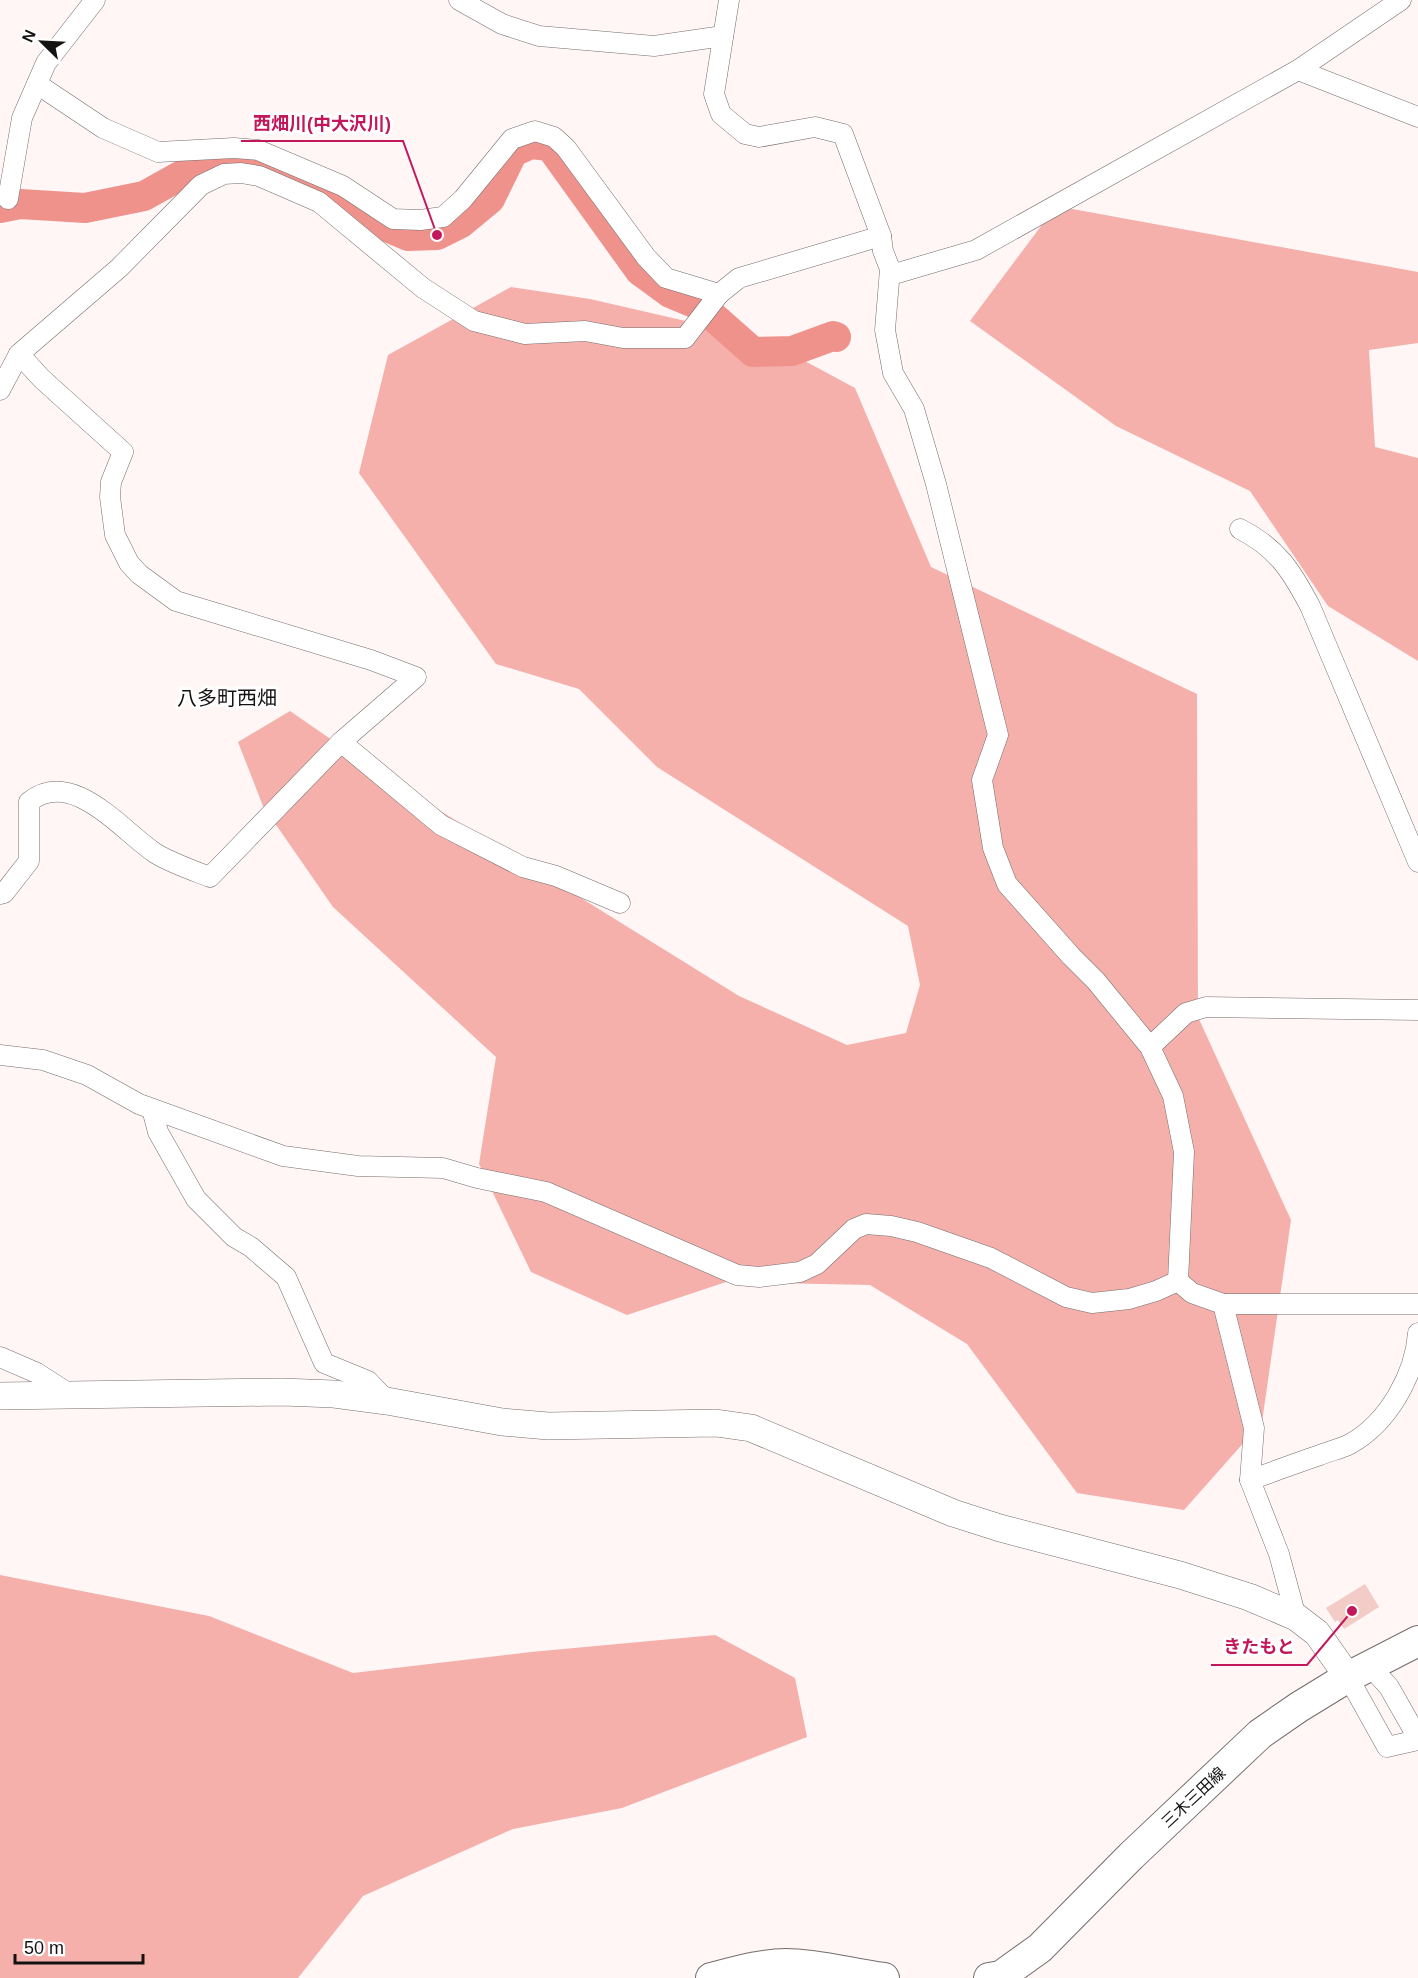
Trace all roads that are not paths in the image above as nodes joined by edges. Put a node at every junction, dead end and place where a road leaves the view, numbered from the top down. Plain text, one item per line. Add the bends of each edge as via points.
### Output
1 (95, 0) edge
2 (459, 0) edge
3 (729, 0) edge
4 (1401, 0) edge
5 (723, 36) junction
6 (1298, 70) junction
7 (37, 84) junction
8 (1418, 117) edge
9 (8, 199) dead end
10 (886, 258) junction
11 (719, 294) junction
12 (19, 354) junction
13 (0, 390) edge
14 (1240, 529) dead end
15 (341, 742) junction
16 (1418, 862) edge
17 (0, 894) edge
18 (620, 903) dead end
19 (1418, 1010) edge
20 (1150, 1047) junction
21 (0, 1056) edge
22 (152, 1109) junction
23 (1178, 1281) junction
24 (1223, 1304) junction
25 (1418, 1304) edge
26 (1418, 1333) edge
27 (0, 1357) edge
28 (71, 1395) junction
29 (0, 1396) edge
30 (387, 1401) junction
31 (1250, 1480) junction
32 (1296, 1617) junction
33 (1418, 1641) edge
34 (1359, 1672) junction
35 (1418, 1739) edge
36 (711, 1978) edge
37 (884, 1978) edge
38 (989, 1978) edge

1 - 7 street via 46,63
2 - 5 street via 502,24 539,36 654,46
3 - 5 street
4 - 6 street
5 - 10 street via 714,94 721,114 745,134 759,137 815,127 843,134
6 - 8 street
6 - 10 street via 976,250
7 - 9 street via 22,118
7 - 11 street via 103,128 158,152 258,150 343,186 393,219 443,217 463,200 512,139 535,131 554,137 566,148 646,257 666,278
10 - 11 street via 739,278
10 - 20 street via 885,330 893,373 914,409 936,484 998,735 982,780 993,848 1007,884
11 - 12 street via 685,338 623,338 585,331 525,334 474,321 423,288 319,202 259,176 224,174 201,185 119,268
12 - 13 street
12 - 15 street via 123,452 111,482 115,536 139,574 176,601 416,677
14 - 16 street via 1277,554 1292,572
15 - 17 street via 210,877 156,854 86,800 59,790 39,794 29,802 29,861
15 - 18 street via 441,825 523,867 556,876
19 - 20 street via 1206,1006 1186,1013
20 - 23 street via 1173,1096 1184,1152
21 - 22 street via 43,1060 87,1075
22 - 23 street via 283,1156 358,1166 443,1168 546,1192 737,1275 759,1277 800,1272 817,1264 854,1229 866,1224 891,1226 991,1258 1066,1297 1092,1304 1129,1299
22 - 30 street via 158,1132 196,1199 234,1237 286,1278 324,1363 368,1381
23 - 24 street via 1192,1293
24 - 25 street
24 - 31 street via 1254,1428
26 - 31 street via 1408,1374 1395,1400 1376,1424 1350,1444
27 - 28 street via 37,1373
28 - 29 street
28 - 30 street via 282,1392
30 - 32 street via 502,1422 548,1426 716,1423 752,1428 953,1514 1180,1575
31 - 32 street
32 - 34 street
33 - 34 main road, 三木三田線
34 - 35 street via 1389,1688
34 - 35 street via 1387,1747
34 - 38 main road, 三木三田線 via 1260,1734 1040,1948 1000,1976
36 - 37 main road via 784,1964

